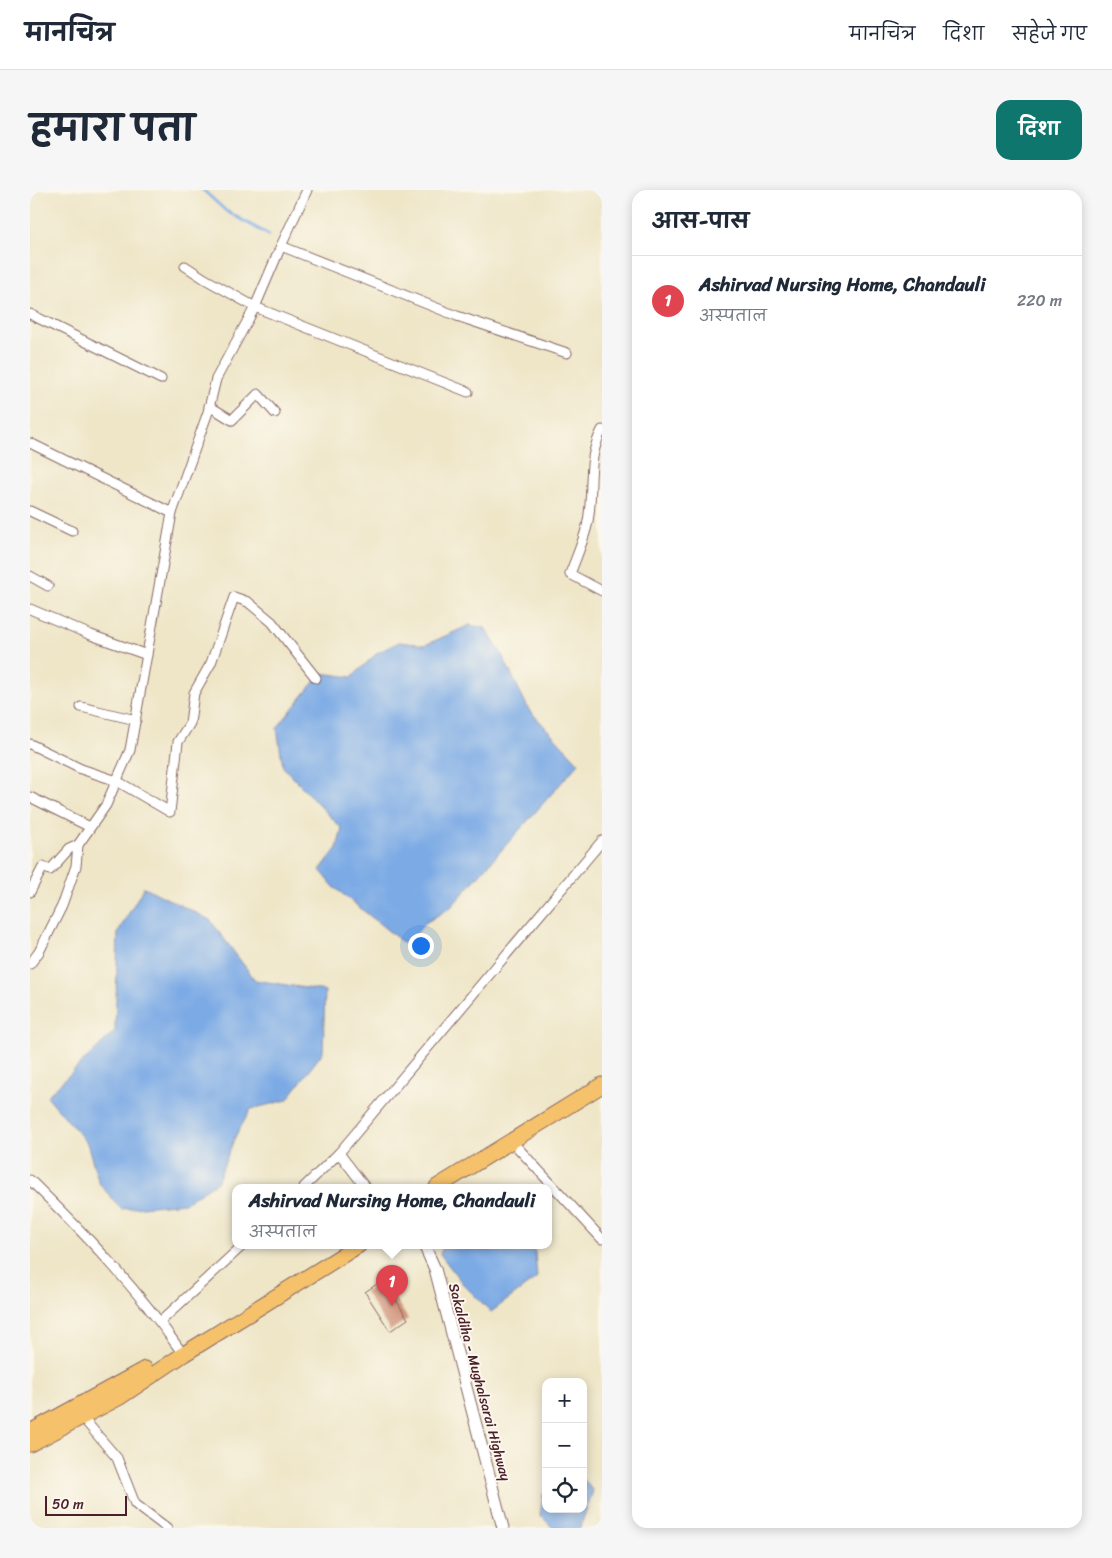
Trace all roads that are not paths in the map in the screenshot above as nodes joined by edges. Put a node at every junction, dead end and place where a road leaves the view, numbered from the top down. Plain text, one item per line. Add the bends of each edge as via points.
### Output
1 (307, 190) edge
2 (281, 246) junction
3 (185, 266) dead end
4 (255, 307) junction
5 (30, 314) edge
6 (567, 353) dead end
7 (161, 379) dead end
8 (468, 392) dead end
9 (209, 406) junction
10 (275, 413) dead end
11 (602, 431) edge
12 (30, 443) edge
13 (30, 511) edge
14 (172, 513) junction
15 (72, 531) dead end
16 (30, 576) edge
17 (48, 586) dead end
18 (602, 590) edge
19 (30, 609) edge
20 (148, 655) junction
21 (316, 678) dead end
22 (81, 708) dead end
23 (136, 720) junction
24 (30, 744) edge
25 (117, 781) junction
26 (30, 797) edge
27 (90, 827) junction
28 (78, 845) junction
29 (600, 847) edge
30 (30, 892) edge
31 (30, 964) edge
32 (602, 1085) edge
33 (602, 1096) edge
34 (517, 1147) junction
35 (339, 1153) junction
36 (30, 1180) edge
37 (307, 1184) edge
38 (362, 1184) edge
39 (442, 1184) edge
40 (459, 1184) edge
41 (551, 1184) edge
42 (552, 1185) edge
43 (602, 1239) edge
44 (240, 1249) edge
45 (338, 1249) edge
46 (352, 1249) edge
47 (426, 1249) edge
48 (160, 1322) junction
49 (180, 1350) junction
50 (82, 1417) junction
51 (30, 1432) edge
52 (30, 1444) edge
53 (167, 1528) edge
54 (503, 1528) edge

1 - 2 street
2 - 4 street
2 - 6 street via 457,316
3 - 4 street
4 - 8 street
4 - 9 street via 216,379
5 - 7 street
9 - 10 street via 232,420 258,394
9 - 14 street
11 - 18 street via 591,461 587,526 570,574
12 - 14 street
13 - 15 street
14 - 20 street
16 - 17 street
19 - 20 street
20 - 23 street
21 - 25 street via 272,622 248,602 234,597 211,663 194,693 190,723 178,742 170,812
22 - 23 street
23 - 25 street via 130,750
24 - 25 street
25 - 27 street via 106,805
26 - 27 street
27 - 28 street
28 - 30 street via 68,849 50,870 43,867
28 - 31 street via 76,866 62,906
29 - 35 street
32 - 39 highway
33 - 34 highway
34 - 40 highway
34 - 41 street
35 - 37 street
35 - 38 street
36 - 48 street via 88,1238
42 - 43 street
44 - 48 street
45 - 49 highway via 205,1331
46 - 50 highway via 120,1397
47 - 54 street, Sakaldiha - Mughalsarai Highway via 435,1269
48 - 49 street
49 - 51 highway
50 - 52 highway
50 - 53 street via 117,1458 135,1504

